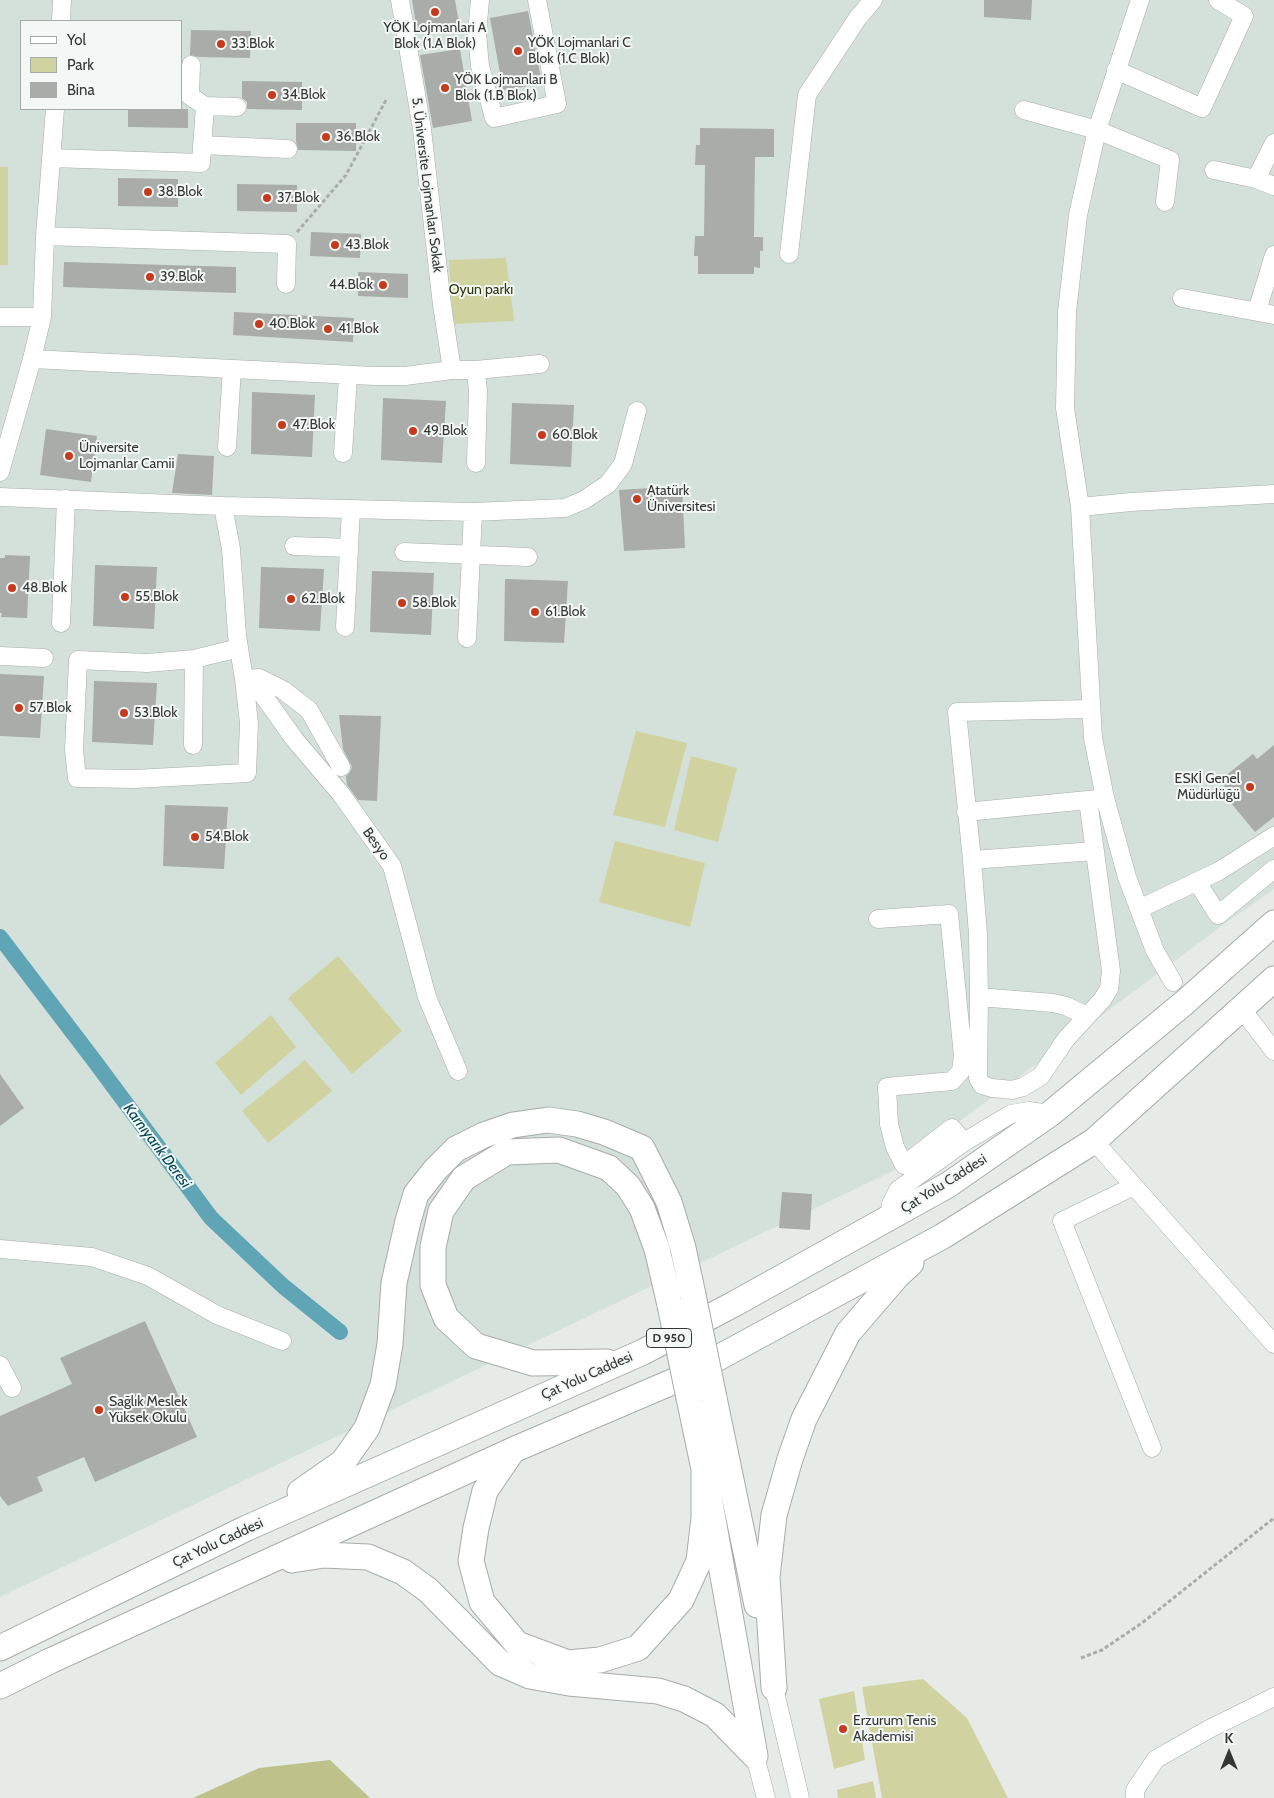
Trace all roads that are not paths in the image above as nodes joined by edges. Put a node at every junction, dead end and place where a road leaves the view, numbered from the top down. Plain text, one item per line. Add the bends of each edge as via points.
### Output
1 (62, 0) edge
2 (400, 0) edge
3 (480, 0) edge
4 (537, 0) edge
5 (873, 0) edge
6 (1140, 0) edge
7 (1218, 0) edge
8 (61, 20) edge
9 (191, 65) dead end
10 (1116, 70) junction
11 (205, 106) junction
12 (236, 107) dead end
13 (55, 110) edge
14 (1024, 110) dead end
15 (1097, 130) junction
16 (1274, 144) edge
17 (202, 145) junction
18 (288, 149) dead end
19 (52, 158) junction
20 (1214, 170) dead end
21 (1256, 179) junction
22 (1274, 186) edge
23 (1165, 202) dead end
24 (44, 236) junction
25 (790, 254) dead end
26 (1274, 255) edge
27 (286, 284) dead end
28 (1182, 298) dead end
29 (1266, 313) edge
30 (0, 317) edge
31 (42, 317) junction
32 (32, 359) junction
33 (540, 364) dead end
34 (232, 368) junction
35 (452, 370) junction
36 (476, 370) junction
37 (348, 376) junction
38 (637, 411) dead end
39 (227, 447) dead end
40 (343, 453) dead end
41 (476, 463) dead end
42 (0, 472) edge
43 (1274, 494) edge
44 (0, 497) edge
45 (66, 499) junction
46 (223, 506) junction
47 (1080, 507) junction
48 (351, 509) junction
49 (473, 512) junction
50 (294, 546) dead end
51 (349, 548) junction
52 (404, 552) dead end
53 (471, 555) junction
54 (528, 557) dead end
55 (61, 623) dead end
56 (345, 627) dead end
57 (467, 638) dead end
58 (239, 648) junction
59 (0, 656) edge
60 (44, 658) dead end
61 (194, 659) junction
62 (244, 679) junction
63 (1091, 709) junction
64 (193, 745) dead end
65 (341, 767) dead end
66 (1096, 799) junction
67 (966, 812) junction
68 (1274, 836) edge
69 (1095, 852) junction
70 (972, 860) junction
71 (1274, 869) edge
72 (1197, 882) junction
73 (1139, 909) junction
74 (878, 920) dead end
75 (1274, 923) edge
76 (1274, 979) edge
77 (1173, 982) dead end
78 (980, 997) junction
79 (1241, 1008) junction
80 (1087, 1016) junction
81 (1274, 1050) edge
82 (458, 1071) dead end
83 (1050, 1114) junction
84 (1094, 1141) junction
85 (964, 1142) junction
86 (1134, 1186) junction
87 (890, 1218) junction
88 (943, 1236) junction
89 (0, 1249) edge
90 (282, 1341) dead end
91 (1274, 1344) edge
92 (617, 1362) junction
93 (0, 1365) edge
94 (12, 1388) dead end
95 (1152, 1448) dead end
96 (513, 1450) junction
97 (704, 1469) junction
98 (247, 1528) junction
99 (260, 1566) junction
100 (0, 1648) edge
101 (0, 1686) edge
102 (774, 1688) junction
103 (1274, 1697) edge
104 (755, 1756) junction
105 (766, 1798) edge
106 (800, 1798) edge
107 (1135, 1798) edge

1 - 8 street
2 - 35 street, 5. Üniversite Lojmanları Sokak via 422,129
3 - 4 street via 477,34 480,66 494,118 557,104
5 - 25 street via 807,95
6 - 10 street
7 - 10 street via 1244,16 1202,108
9 - 11 street via 190,96
10 - 15 street
11 - 12 street
11 - 17 street
13 - 19 street
14 - 15 street
15 - 23 street via 1170,160
15 - 47 street via 1078,215 1067,312 1065,408
16 - 21 street
17 - 18 street
17 - 19 street via 202,163
19 - 24 street
20 - 21 street
21 - 22 street
24 - 27 street via 287,244
24 - 31 street
26 - 29 street
28 - 29 street
30 - 31 street
31 - 32 street
32 - 34 street
32 - 42 street
33 - 36 street
34 - 37 street
34 - 39 street
35 - 36 street
35 - 37 street via 405,376
36 - 41 street
37 - 40 street
38 - 49 street via 623,464 608,484 584,500 565,508
43 - 47 street
44 - 45 street
45 - 46 street
45 - 55 street
46 - 48 street
46 - 58 street via 231,549
47 - 63 street
48 - 49 street
48 - 51 street
49 - 53 street
50 - 51 street
51 - 56 street
52 - 53 street
53 - 54 street
53 - 57 street
58 - 61 street
58 - 62 street
59 - 60 street
61 - 62 street via 147,663 78,660 74,750 77,778 247,774 249,723
61 - 64 street
62 - 65 street via 259,678 283,690 309,710
62 - 82 street, Besyo via 260,691 392,866 427,997
63 - 66 street
63 - 67 street via 957,712
66 - 67 street
66 - 69 street
66 - 73 street
67 - 70 street
68 - 72 street
69 - 70 street
69 - 80 street via 1111,980 1106,994
70 - 78 street
71 - 72 street via 1218,915
72 - 73 street
73 - 77 street via 1155,951
74 - 85 street via 949,914 963,1063 961,1071 952,1081 887,1087 889,1124 904,1165 952,1128
75 - 83 highway, Çat Yolu Caddesi / D 950
76 - 79 highway
78 - 80 street via 1053,1003
78 - 80 street via 978,1078 982,1085 992,1088 1012,1090 1040,1076
79 - 81 street
79 - 84 highway
83 - 85 street via 1030,1111 1011,1114
83 - 87 highway, Çat Yolu Caddesi / D 950 via 948,1185
84 - 86 street
84 - 88 highway
85 - 87 street via 898,1190 891,1204
86 - 91 street
86 - 95 street via 1062,1221
87 - 92 highway, Çat Yolu Caddesi / D 950 via 734,1304 643,1352
88 - 96 highway via 679,1379
88 - 102 highway via 897,1276 848,1333 804,1419 774,1515 767,1577
89 - 90 street via 92,1258 148,1276 217,1315
92 - 97 highway, bridge via 533,1363 476,1346 446,1318 433,1286 433,1247 441,1211 464,1178 506,1152 559,1150 609,1168 628,1186 642,1208 657,1249
92 - 98 highway, Çat Yolu Caddesi / D 950
93 - 94 street
96 - 97 highway via 485,1491 471,1561 482,1602 517,1644 568,1663 600,1660 638,1648 682,1600 699,1562 704,1518
96 - 99 highway
97 - 104 highway
98 - 100 highway, Çat Yolu Caddesi / D 950
98 - 102 highway, bridge via 343,1462 367,1428 383,1385 390,1344 394,1283 408,1221 416,1194 435,1170 456,1149 513,1125 548,1120 604,1132 642,1148 669,1202 684,1248
99 - 101 highway
99 - 104 highway via 324,1555 368,1557 403,1572 428,1590 500,1664 530,1676 658,1692 684,1699 715,1715
102 - 106 street
103 - 107 street via 1156,1759 1135,1790
104 - 105 street

